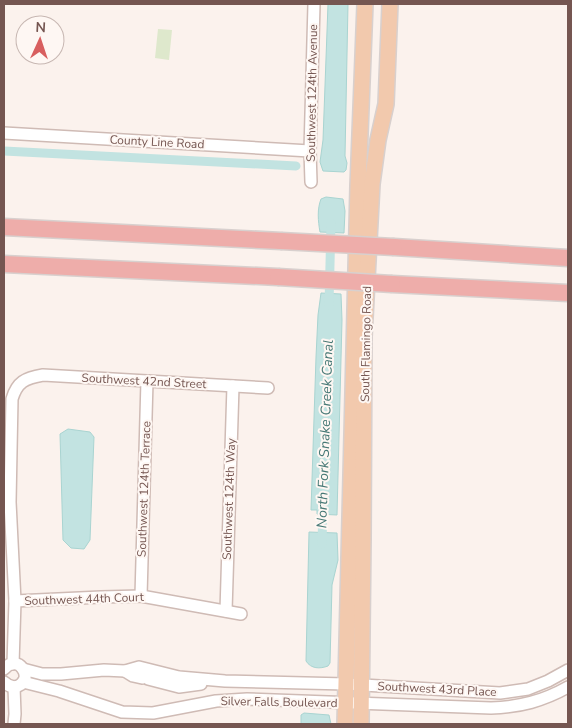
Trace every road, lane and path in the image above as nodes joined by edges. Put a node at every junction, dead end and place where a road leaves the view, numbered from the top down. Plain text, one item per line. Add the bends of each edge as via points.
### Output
1 (314, 4) edge
2 (365, 4) edge
3 (390, 4) edge
4 (4, 133) edge
5 (310, 151) junction
6 (310, 182) dead end
7 (4, 227) edge
8 (568, 258) edge
9 (4, 264) edge
10 (568, 293) edge
11 (148, 381) junction
12 (232, 386) junction
13 (268, 388) dead end
14 (141, 596) junction
15 (15, 601) junction
16 (226, 612) junction
17 (241, 614) dead end
18 (10, 667) edge
19 (568, 670) edge
20 (126, 671) junction
21 (224, 681) junction
22 (10, 684) edge
23 (346, 684) junction
24 (362, 685) junction
25 (568, 687) edge
26 (345, 703) junction
27 (361, 703) junction
28 (14, 724) edge
29 (345, 724) edge
30 (361, 724) edge

1 - 5 street, Southwest 124th Avenue
2 - 23 main road, South Flamingo Road
3 - 24 main road, South Flamingo Road via 386,104 372,184 364,337
4 - 5 street, County Line Road
5 - 6 street, Southwest 124th Avenue
7 - 8 highway, bridge
9 - 10 highway, bridge
11 - 12 street, Southwest 42nd Street
11 - 14 street, Southwest 124th Terrace
11 - 15 street, Southwest 42nd Street via 43,376 31,377 15,390 12,399 10,502
12 - 13 street, Southwest 42nd Street
12 - 16 street, Southwest 124th Way
14 - 15 street, Southwest 44th Court
14 - 16 street, Southwest 44th Court
15 - 18 street
16 - 17 street, Southwest 44th Court
18 - 20 street, Silver Falls Boulevard via 42,674
18 - 22 street via 25,675
19 - 24 street, Southwest 43rd Place via 528,689 500,693
20 - 21 street, Silver Falls Boulevard via 138,667 179,677
20 - 21 street, Silver Falls Boulevard via 133,676 179,687
21 - 23 street, Silver Falls Boulevard
22 - 26 street, Silver Falls Boulevard via 59,691 122,712 153,712 247,699
22 - 28 street
23 - 24 street, Silver Falls Boulevard
23 - 26 main road, South Flamingo Road
24 - 27 main road, South Flamingo Road
25 - 27 street, Southwest 43rd Place via 534,702 508,708
26 - 27 street, Silver Falls Boulevard
26 - 29 main road, South Flamingo Road
27 - 30 main road, South Flamingo Road

